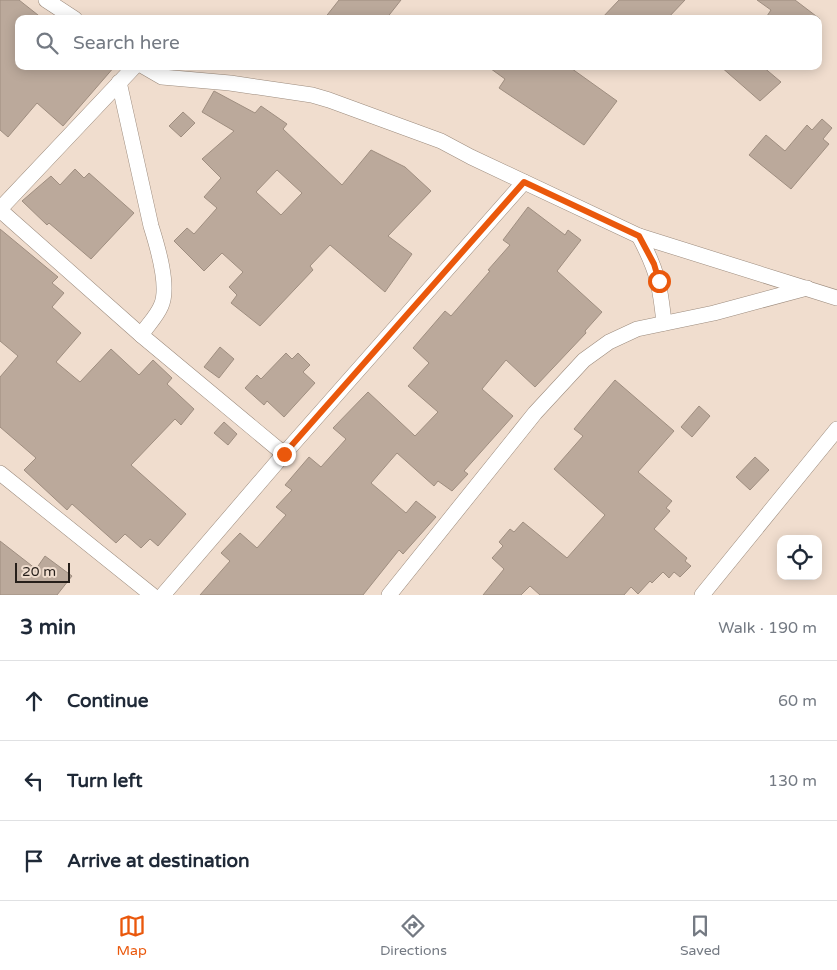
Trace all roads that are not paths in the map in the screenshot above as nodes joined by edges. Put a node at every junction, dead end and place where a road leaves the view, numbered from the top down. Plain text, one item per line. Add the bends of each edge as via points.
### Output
1 (46, 0) edge
2 (69, 15) edge
3 (130, 70) edge
4 (150, 70) edge
5 (119, 82) junction
6 (524, 182) junction
7 (0, 209) edge
8 (639, 236) junction
9 (807, 288) junction
10 (837, 298) edge
11 (664, 323) junction
12 (141, 335) junction
13 (837, 429) edge
14 (284, 454) junction
15 (0, 473) edge
16 (152, 595) edge
17 (163, 595) edge
18 (389, 595) edge
19 (702, 595) edge

1 - 2 street
3 - 5 street
4 - 6 street via 162,77 230,83 329,100 441,141
5 - 7 street
5 - 12 street via 158,248 164,292 162,306
6 - 8 street
6 - 14 street
7 - 12 street
8 - 9 street
8 - 11 street via 659,281
9 - 10 street
9 - 11 street via 714,314
11 - 18 street via 637,329 609,342 584,360 535,413
12 - 14 street
13 - 19 street
14 - 17 street
15 - 16 street

